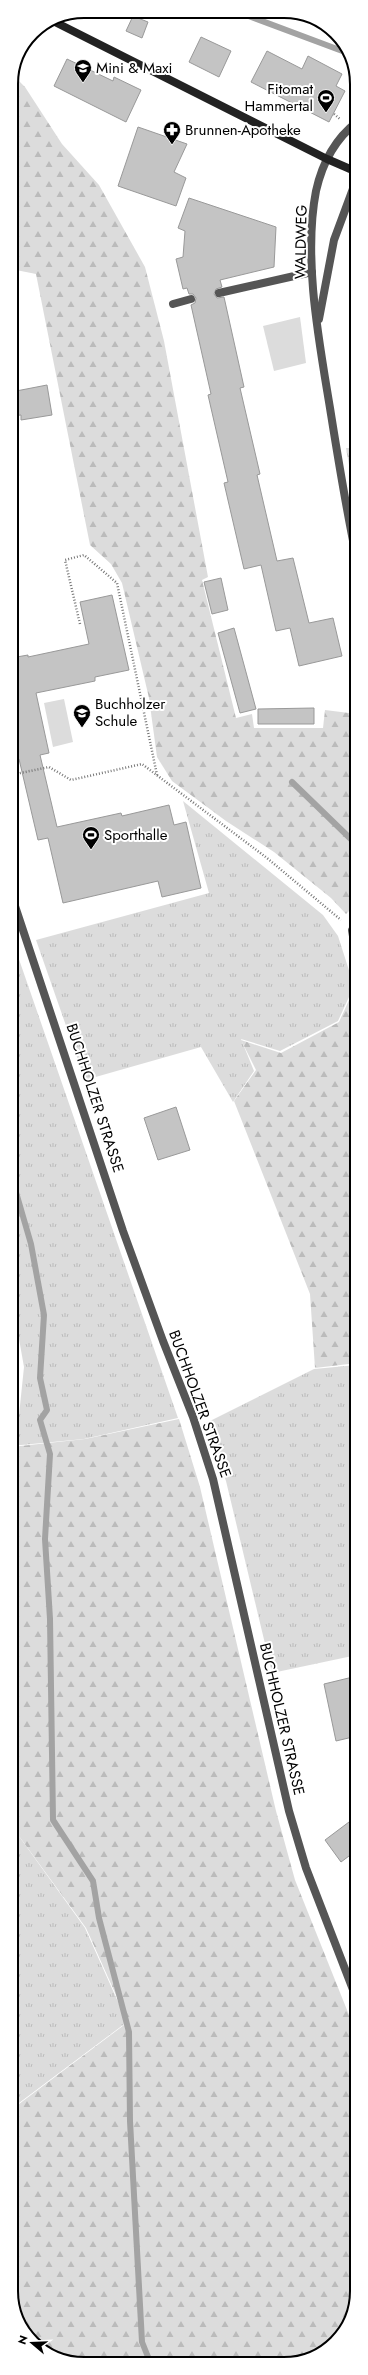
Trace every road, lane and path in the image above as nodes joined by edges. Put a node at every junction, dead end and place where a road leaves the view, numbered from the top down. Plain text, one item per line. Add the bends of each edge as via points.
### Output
1 (58, 24) edge
2 (350, 129) edge
3 (327, 159) junction
4 (350, 169) edge
5 (350, 197) edge
6 (312, 272) junction
7 (219, 293) dead end
8 (191, 299) dead end
9 (173, 304) dead end
10 (318, 328) junction
11 (350, 518) edge
12 (80, 624) dead end
13 (18, 774) edge
14 (157, 776) junction
15 (18, 915) edge
16 (350, 928) edge
17 (350, 1982) edge

1 - 3 main road
2 - 3 street, WALDWEG via 335,144
3 - 4 main road
3 - 6 street, WALDWEG via 316,191
5 - 10 street, WALDWEG via 334,240
6 - 7 street
6 - 10 street, WALDWEG
8 - 9 street
10 - 11 street, WALDWEG
12 - 14 path via 65,560 84,555 117,583
13 - 14 path via 49,767 71,780 142,764
14 - 16 path via 267,858
15 - 17 street, BUCHHOLZER STRASSE via 123,1231 193,1416 213,1479 289,1811 306,1868

